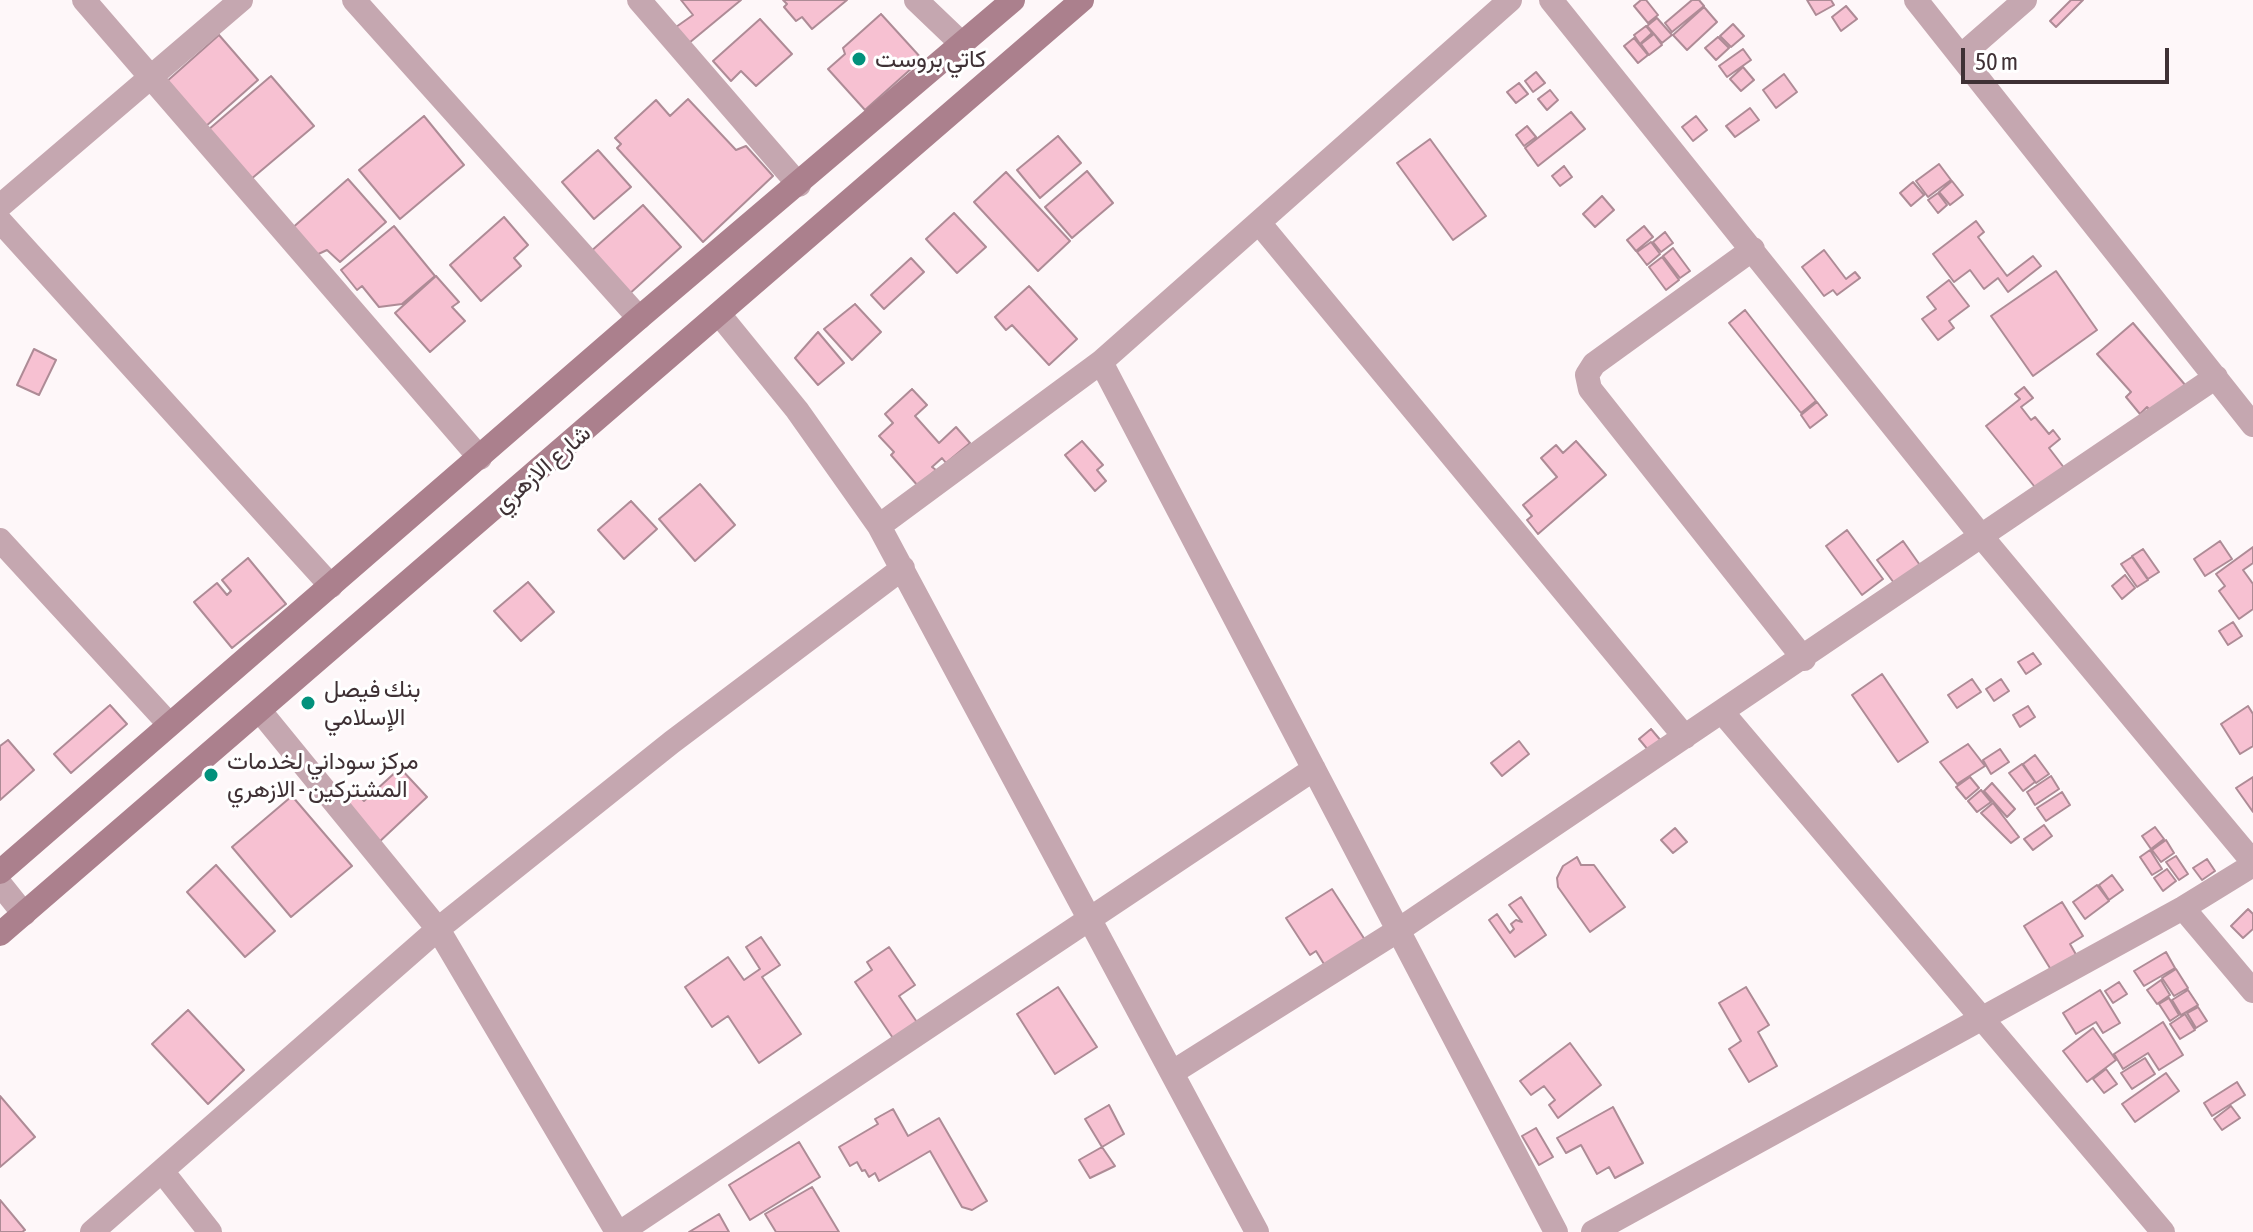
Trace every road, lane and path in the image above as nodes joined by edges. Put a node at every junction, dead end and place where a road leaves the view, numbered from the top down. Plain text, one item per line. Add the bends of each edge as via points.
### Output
1 (84, 0) edge
2 (241, 0) edge
3 (354, 0) edge
4 (639, 0) edge
5 (916, 0) edge
6 (1013, 0) edge
7 (1082, 0) edge
8 (1510, 0) edge
9 (1551, 0) edge
10 (1916, 0) edge
11 (2025, 0) edge
12 (962, 44) junction
13 (1962, 55) junction
14 (152, 76) junction
15 (799, 185) junction
16 (0, 206) edge
17 (0, 221) edge
18 (1260, 224) junction
19 (1753, 249) junction
20 (719, 314) junction
21 (639, 318) junction
22 (1101, 362) junction
23 (2216, 377) junction
24 (2253, 425) edge
25 (480, 458) junction
26 (879, 526) junction
27 (1982, 537) junction
28 (0, 540) edge
29 (903, 568) junction
30 (331, 586) junction
31 (1804, 659) junction
32 (260, 711) junction
33 (1723, 713) junction
34 (169, 724) junction
35 (1685, 737) junction
36 (1314, 769) junction
37 (2253, 863) edge
38 (0, 872) edge
39 (0, 884) edge
40 (2183, 908) junction
41 (24, 914) junction
42 (1092, 920) junction
43 (438, 929) junction
44 (1397, 931) junction
45 (0, 934) edge
46 (2253, 991) edge
47 (1983, 1017) junction
48 (1173, 1072) junction
49 (162, 1171) junction
50 (92, 1232) edge
51 (210, 1232) edge
52 (619, 1232) edge
53 (1257, 1232) edge
54 (1556, 1232) edge
55 (1593, 1232) edge
56 (2163, 1232) edge

1 - 14 street
2 - 14 street
3 - 21 street
4 - 15 street
5 - 12 street
6 - 12 street, شارع الازهري
7 - 20 street, شارع الازهري
8 - 18 street
9 - 19 street
10 - 13 street
11 - 13 street
12 - 15 street, شارع الازهري
13 - 23 street
14 - 16 street
14 - 25 street
15 - 21 street, شارع الازهري
17 - 30 street
18 - 22 street
18 - 35 street
19 - 27 street
19 - 31 street via 1594,364 1587,375 1590,389
20 - 26 street via 805,421
20 - 32 street, شارع الازهري
21 - 25 street, شارع الازهري
22 - 26 street
22 - 36 street
23 - 24 street
23 - 27 street
25 - 30 street, شارع الازهري
26 - 29 street
27 - 31 street
27 - 37 street
28 - 34 street
29 - 42 street
29 - 43 street via 672,742
30 - 34 street, شارع الازهري
31 - 33 street
32 - 41 street, شارع الازهري
32 - 43 street
33 - 35 street
33 - 47 street
34 - 38 street, شارع الازهري
35 - 44 street
36 - 42 street
36 - 44 street
37 - 40 street
39 - 41 street
40 - 46 street
40 - 47 street
41 - 45 street, شارع الازهري
42 - 48 street
42 - 52 street
43 - 49 street
43 - 52 street
44 - 48 street
44 - 54 street
47 - 55 street
47 - 56 street
48 - 53 street
49 - 50 street
49 - 51 street

